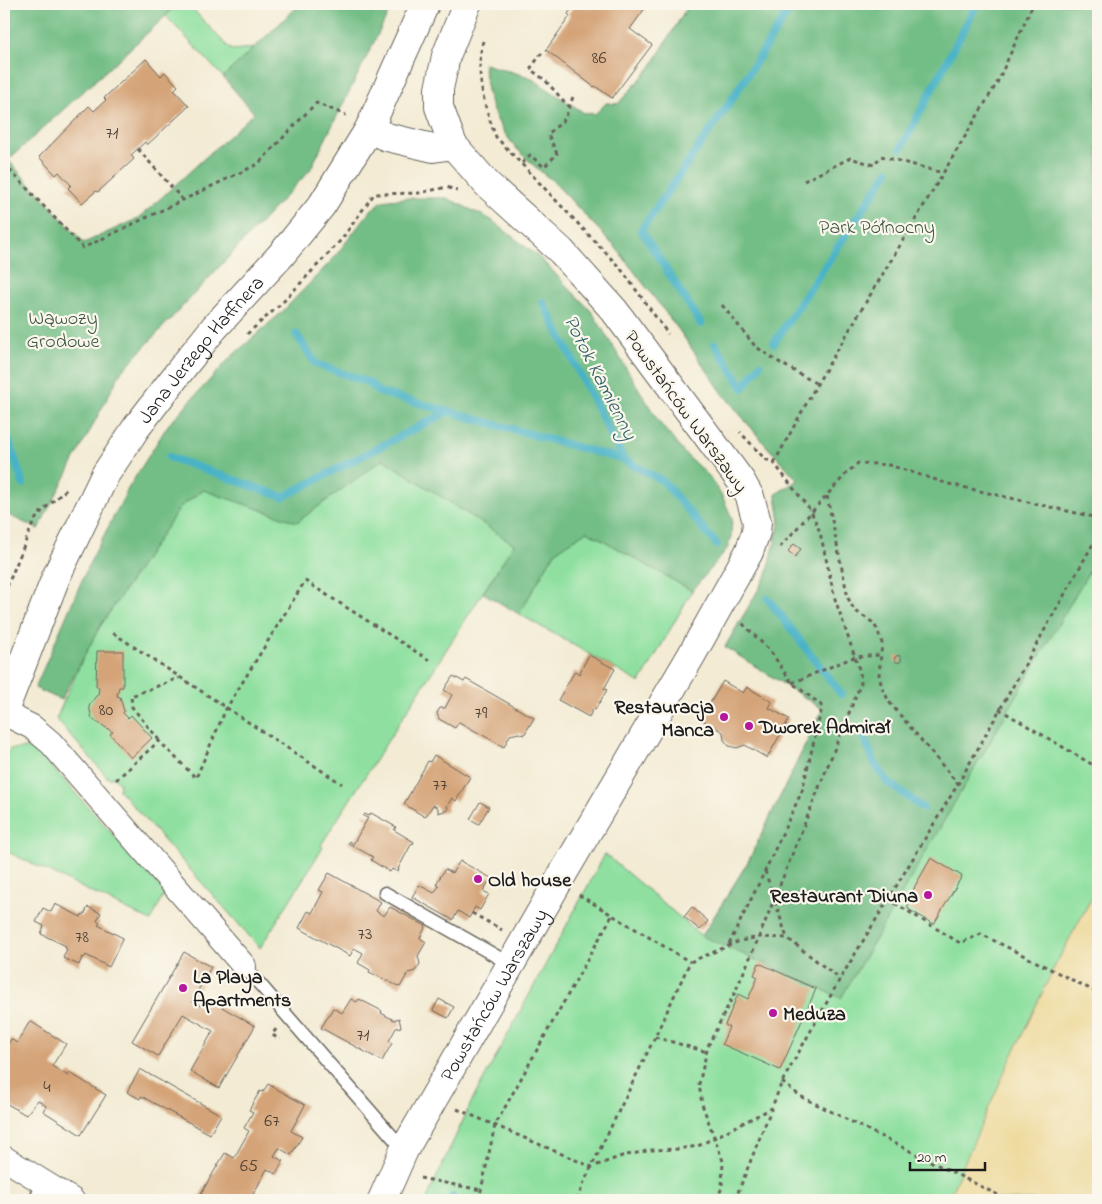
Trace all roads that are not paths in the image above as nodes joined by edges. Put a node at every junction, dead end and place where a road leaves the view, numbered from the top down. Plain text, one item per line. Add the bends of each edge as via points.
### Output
1 (425, 4) edge
2 (464, 11) edge
3 (360, 123) junction
4 (452, 145) junction
5 (4, 712) edge
6 (385, 893) dead end
7 (510, 964) junction
8 (244, 966) joint
9 (404, 1150) junction
10 (4, 1158) edge
11 (40, 1192) edge
12 (72, 1200) edge
13 (382, 1200) edge

1 - 3 street, Jana Jerzego Haffnera
2 - 4 street, Powstańców Warszawy via 446,56 439,89 439,107
3 - 4 street via 387,137 434,148
3 - 5 street, Jana Jerzego Haffnera via 322,205 214,328 136,428 110,468 56,577
4 - 7 street, Powstańców Warszawy via 487,184 561,251 614,310 741,481 750,497 757,522 745,560
5 - 8 street via 32,726 52,743
6 - 7 lane
7 - 9 street, Powstańców Warszawy
8 - 9 lane
9 - 13 street, Powstańców Warszawy
10 - 11 street
11 - 12 street

